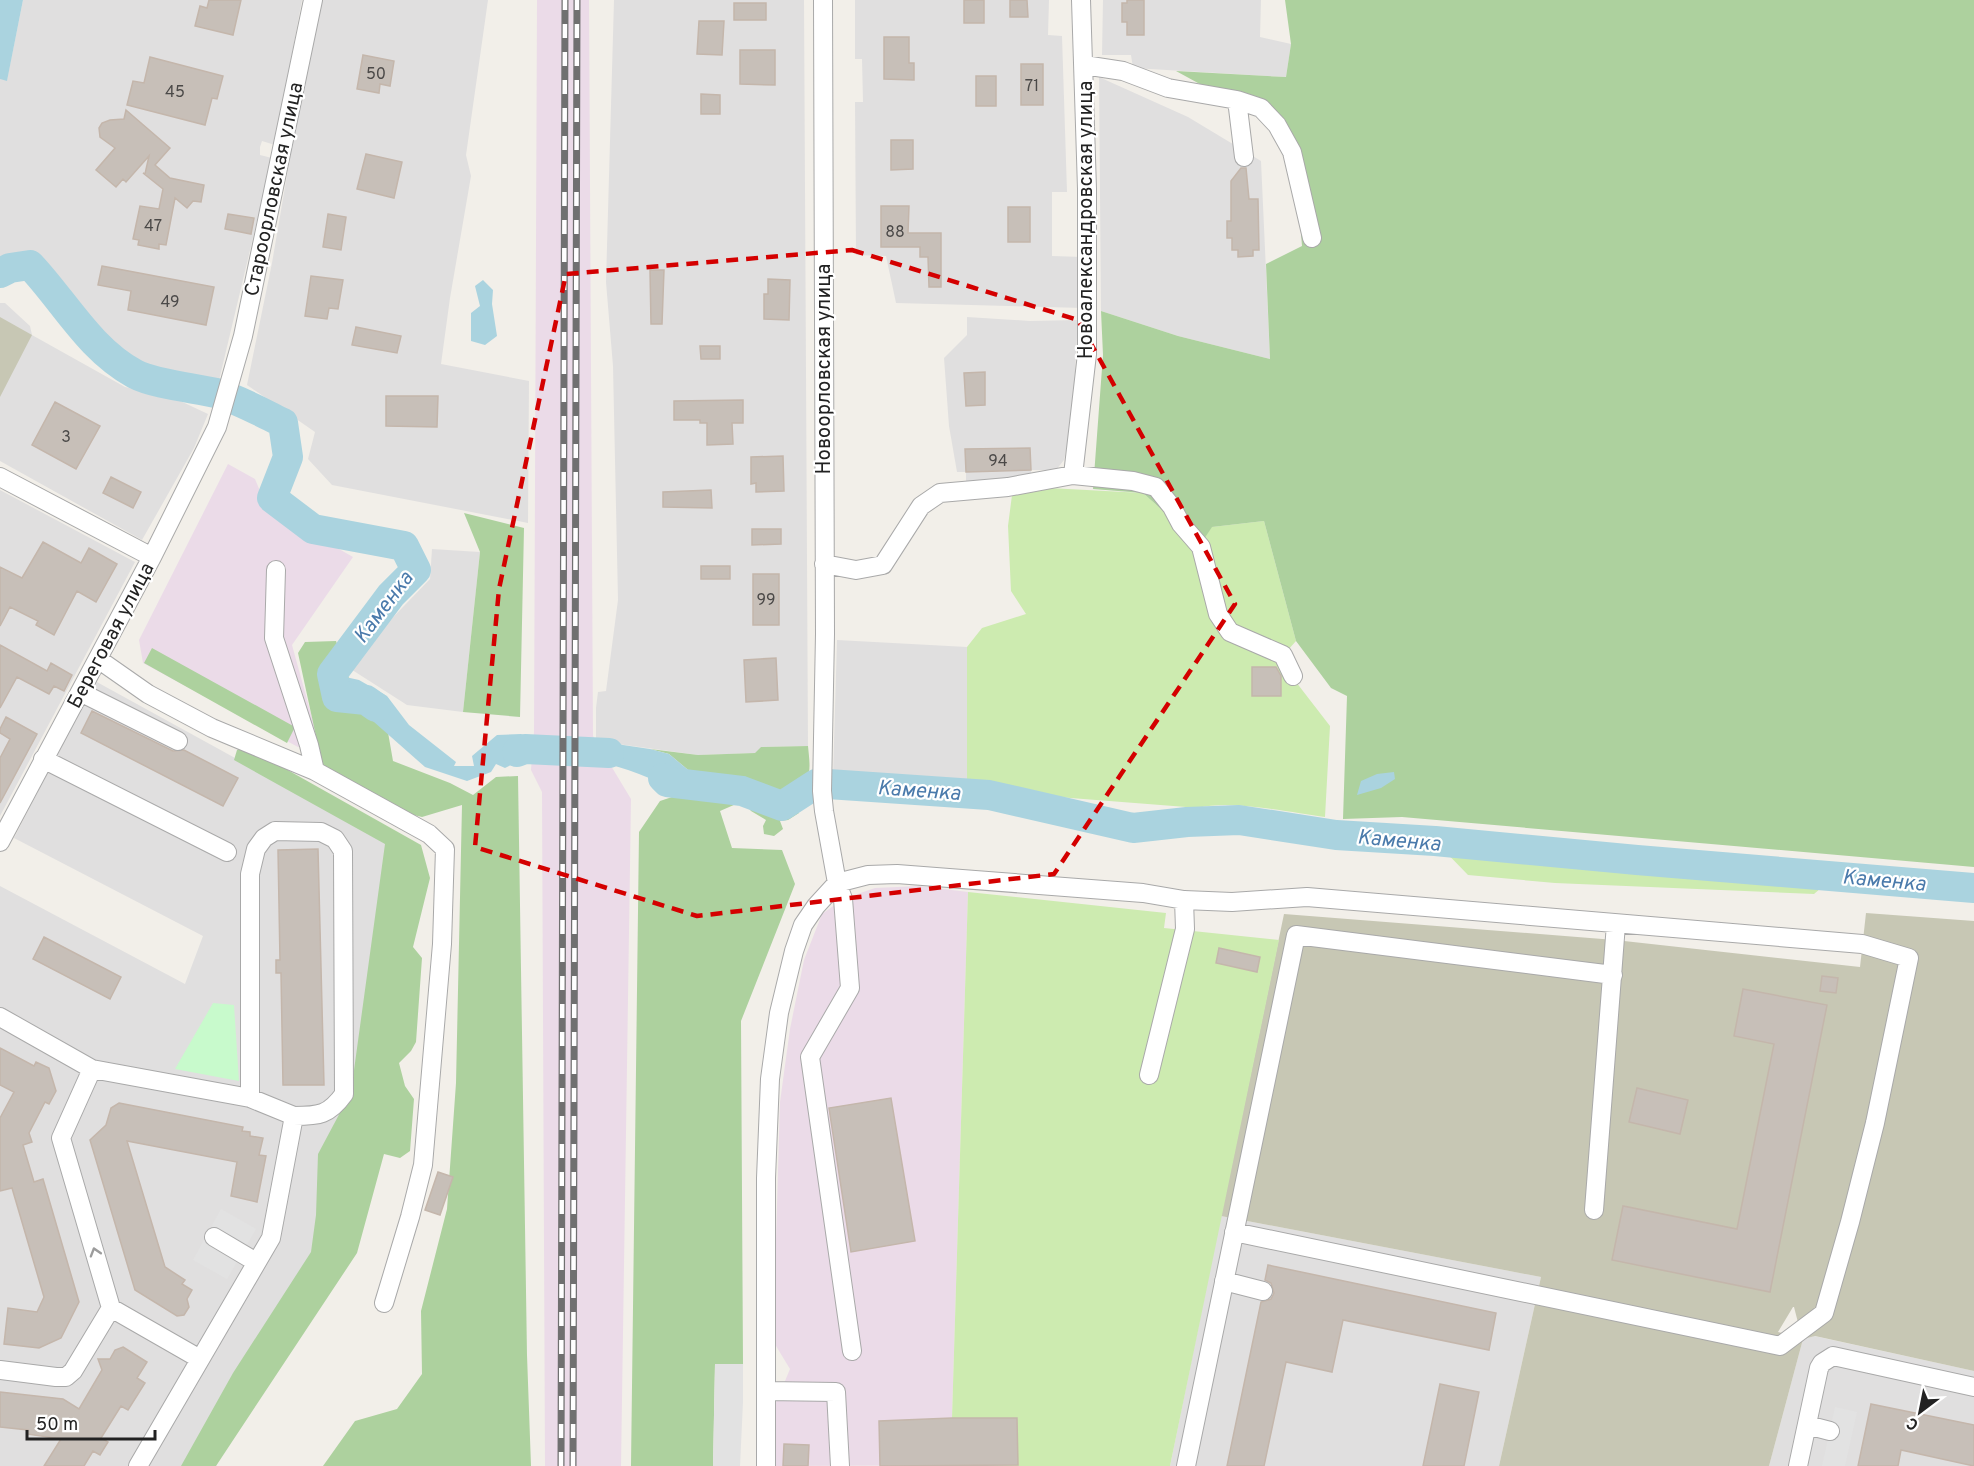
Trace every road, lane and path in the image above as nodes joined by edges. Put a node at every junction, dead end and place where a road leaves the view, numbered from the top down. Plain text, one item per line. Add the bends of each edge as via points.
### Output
1 (313, 0) edge
2 (823, 0) edge
3 (1081, 0) edge
4 (1084, 65) junction
5 (1237, 100) junction
6 (1244, 157) dead end
7 (1312, 238) dead end
8 (217, 427) joint
9 (1073, 475) junction
10 (0, 477) edge
11 (152, 557) junction
12 (824, 564) junction
13 (276, 570) dead end
14 (98, 659) junction
15 (1293, 676) dead end
16 (80, 692) junction
17 (178, 741) dead end
18 (44, 759) junction
19 (315, 771) junction
20 (0, 842) edge
21 (227, 852) dead end
22 (837, 883) junction
23 (1184, 900) junction
24 (1616, 924) junction
25 (1613, 975) junction
26 (0, 1017) edge
27 (92, 1069) junction
28 (1149, 1075) dead end
29 (250, 1098) junction
30 (294, 1116) junction
31 (1594, 1210) dead end
32 (1234, 1232) junction
33 (214, 1237) dead end
34 (256, 1262) junction
35 (1224, 1281) junction
36 (1263, 1291) dead end
37 (384, 1303) dead end
38 (111, 1308) junction
39 (852, 1351) dead end
40 (200, 1359) junction
41 (0, 1371) edge
42 (1974, 1388) edge
43 (766, 1391) junction
44 (1807, 1425) junction
45 (1830, 1431) dead end
46 (138, 1466) edge
47 (766, 1466) edge
48 (840, 1466) edge
49 (1186, 1466) edge
50 (1798, 1466) edge

1 - 8 street, Староорловская улица via 243,336
2 - 12 street, Новоорловская улица
3 - 4 street, Новоалександровская улица
4 - 5 street via 1123,71 1168,88
4 - 9 street, Новоалександровская улица via 1087,354
5 - 6 street
5 - 7 street via 1262,108 1292,152
8 - 11 street, Береговая улица
9 - 12 street via 1008,487 940,493 921,506 882,565 856,570
9 - 15 street via 1156,487 1201,547 1218,614 1230,632 1283,655
10 - 11 street
11 - 14 street, Береговая улица
12 - 22 street, Новоорловская улица via 824,811
13 - 19 street via 274,638
14 - 16 street, Береговая улица
14 - 19 street via 148,693 212,728
16 - 17 street
16 - 18 street, Береговая улица
18 - 20 street, Береговая улица
18 - 21 street
19 - 37 street via 429,834 445,849 442,944 423,1165
22 - 23 street via 868,875 897,874 1143,893
22 - 39 street, Новоорловская улица via 843,899 850,988 810,1057
22 - 43 street via 803,925 779,1013 770,1079 766,1178
23 - 24 street via 1232,902 1307,897
23 - 28 street via 1185,929
24 - 25 street
24 - 32 street via 1862,944 1909,958 1875,1123 1824,1313 1780,1346
25 - 31 street
25 - 32 street via 1296,935
26 - 27 street
27 - 29 street
38 -> 27 street via 61,1138
29 - 30 street
29 - 30 street via 250,874 256,849 275,831 321,832 335,839 343,852 344,1094 333,1108 316,1116
30 - 34 street via 271,1238
32 - 35 street
33 - 34 street
34 - 40 street
35 - 36 street
35 - 49 street
38 - 40 street
38 - 41 street via 66,1377
40 - 46 street
42 - 44 street via 1833,1356 1820,1368
43 - 47 street
43 - 48 street via 836,1392
44 - 45 street
44 - 50 street

